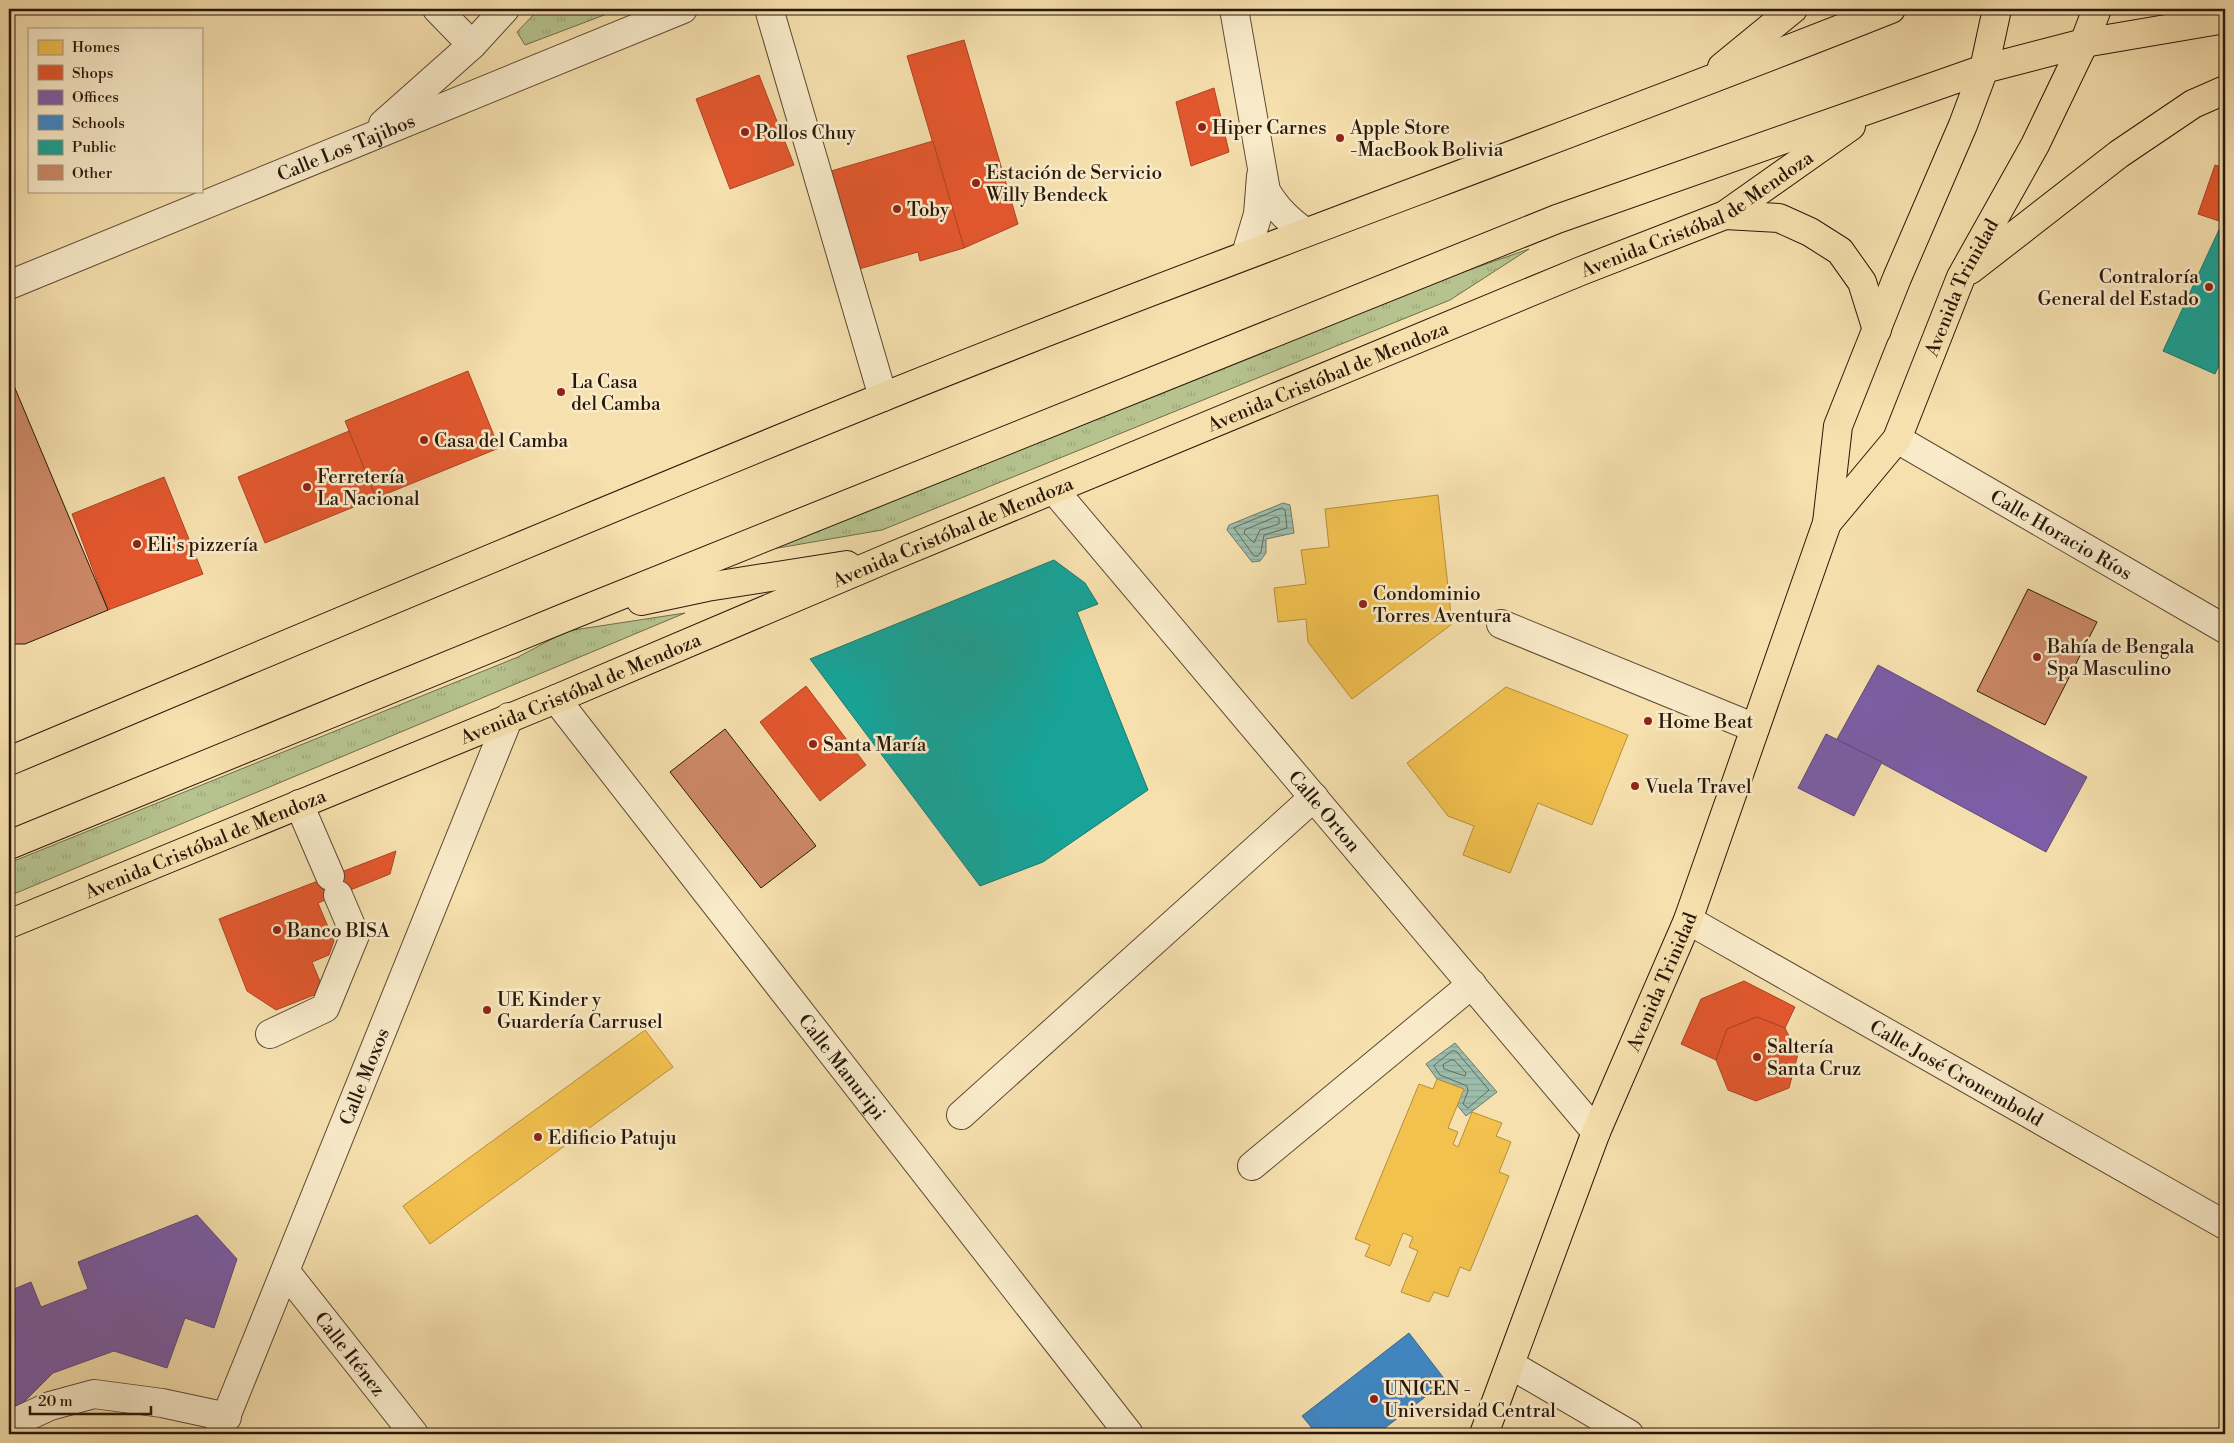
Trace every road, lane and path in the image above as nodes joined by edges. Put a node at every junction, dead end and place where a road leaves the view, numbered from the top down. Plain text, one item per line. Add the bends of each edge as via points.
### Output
1 (437, 9) edge
2 (505, 9) edge
3 (683, 9) edge
4 (769, 9) edge
5 (1234, 9) edge
6 (1793, 9) edge
7 (1891, 9) edge
8 (1997, 9) edge
9 (2097, 9) edge
10 (2225, 18) edge
11 (2084, 43) junction
12 (472, 45) junction
13 (1984, 68) junction
14 (1701, 84) junction
15 (2225, 90) edge
16 (1879, 107) junction
17 (367, 139) junction
18 (1261, 172) junction
19 (1725, 215) junction
20 (1305, 232) junction
21 (1246, 254) junction
22 (1961, 277) junction
23 (9, 285) edge
24 (1877, 330) junction
25 (884, 397) junction
26 (1897, 440) junction
27 (1054, 490) junction
28 (1827, 523) junction
29 (888, 558) junction
30 (564, 618) junction
31 (1501, 624) dead end
32 (2225, 629) edge
33 (556, 699) junction
34 (509, 717) junction
35 (1755, 728) junction
36 (9, 761) edge
37 (1314, 797) junction
38 (299, 804) junction
39 (9, 845) edge
40 (1688, 920) junction
41 (9, 924) edge
42 (1472, 984) junction
43 (270, 1034) dead end
44 (961, 1115) dead end
45 (1596, 1132) junction
46 (1252, 1166) dead end
47 (2225, 1225) edge
48 (286, 1272) junction
49 (1511, 1365) junction
50 (9, 1425) edge
51 (223, 1425) edge
52 (414, 1434) edge
53 (1129, 1434) edge
54 (1484, 1434) edge
55 (1629, 1434) edge

1 - 12 street
2 - 12 street
3 - 17 street, Calle Los Tajibos
4 - 25 street
5 - 18 street
6 - 14 main road
7 - 14 main road
8 - 13 main road, Avenida Trinidad
9 - 11 main road, Avenida Trinidad
10 - 11 main road, Avenida Cristóbal de Mendoza
11 - 13 main road, Avenida Cristóbal de Mendoza
11 - 22 main road, Avenida Trinidad via 2027,160
12 - 17 street
13 - 16 main road, Avenida Cristóbal de Mendoza
13 - 24 main road, Avenida Trinidad
14 - 20 main road
15 - 22 main road via 2193,104 2119,154
16 - 19 main road, Avenida Cristóbal de Mendoza
16 - 30 main road, Avenida Cristóbal de Mendoza via 1557,219
17 - 23 street, Calle Los Tajibos
18 - 20 street via 1266,191 1276,207
18 - 21 street via 1258,214
19 - 24 main road via 1779,218 1840,251 1862,282
19 - 27 main road, Avenida Cristóbal de Mendoza via 1581,271
20 - 21 main road
21 - 25 main road
22 - 26 main road, Avenida Trinidad
24 - 28 main road, Avenida Trinidad via 1838,426
25 - 36 main road
26 - 28 main road, Avenida Trinidad
26 - 32 street, Calle Horacio Ríos
27 - 29 main road, Avenida Cristóbal de Mendoza
27 - 37 street, Calle Orton
28 - 35 main road, Avenida Trinidad
29 - 30 main road via 707,587
29 - 33 main road, Avenida Cristóbal de Mendoza
30 - 39 main road, Avenida Cristóbal de Mendoza
31 - 35 street
33 - 34 main road, Avenida Cristóbal de Mendoza
33 - 53 street, Calle Manuripi
34 - 38 main road, Avenida Cristóbal de Mendoza
34 - 48 street, Calle Moxos
35 - 40 main road, Avenida Trinidad
37 - 42 street, Calle Orton
37 - 44 street
38 - 41 main road, Avenida Cristóbal de Mendoza
38 - 43 street via 355,935 325,1008
40 - 45 main road, Avenida Trinidad
40 - 47 street, Calle José Cronembold
42 - 45 street, Calle Orton
42 - 46 street
45 - 49 main road, Avenida Trinidad
48 - 51 street, Calle Moxos
48 - 52 street, Calle Iténez
49 - 54 main road, Avenida Trinidad
49 - 55 street
50 - 51 street via 50,1406 94,1394 162,1403

